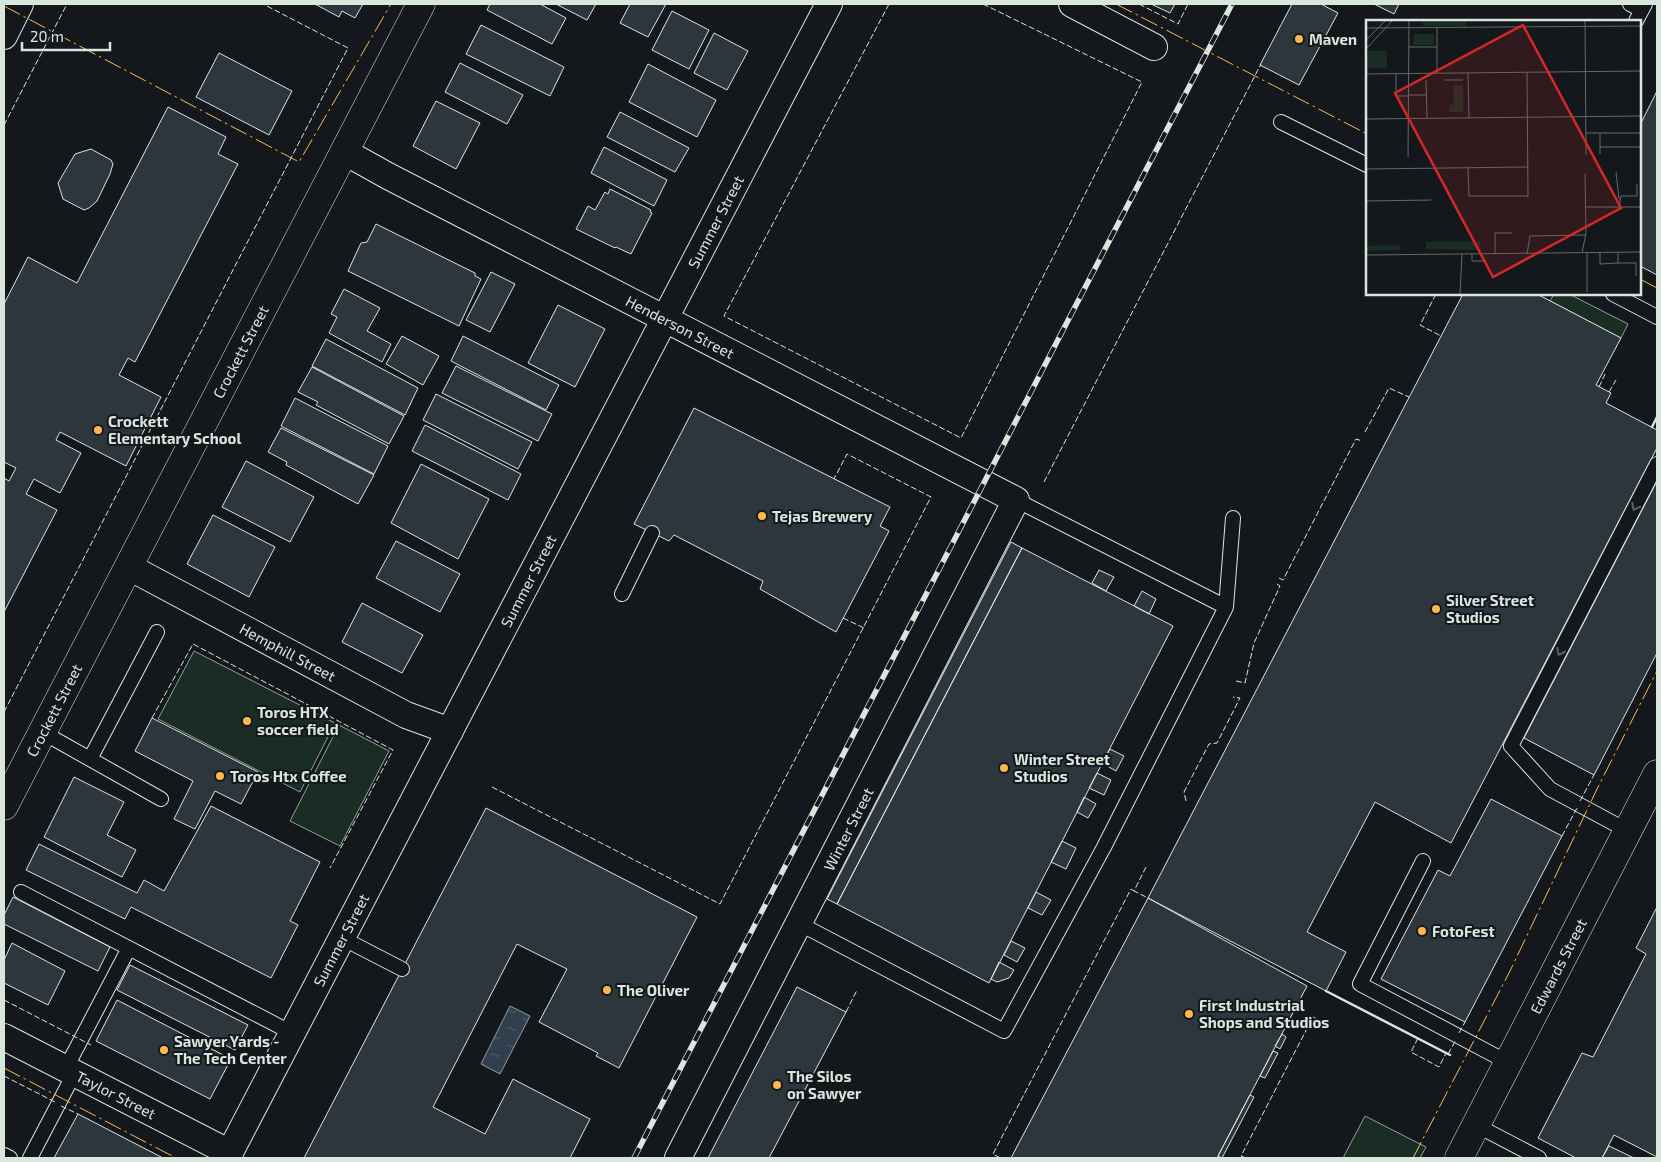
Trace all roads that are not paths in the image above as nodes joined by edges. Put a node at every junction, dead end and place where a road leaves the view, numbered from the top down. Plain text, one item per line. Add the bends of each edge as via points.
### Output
1 (20, 4) edge
2 (421, 4) edge
3 (829, 4) edge
4 (1072, 4) edge
5 (4, 36) edge
6 (1154, 47) dead end
7 (1281, 122) dead end
8 (344, 152) junction
9 (1366, 164) edge
10 (1615, 295) edge
11 (1657, 317) edge
12 (665, 318) junction
13 (1657, 464) edge
14 (1016, 500) junction
15 (1233, 518) dead end
16 (652, 533) dead end
17 (129, 567) junction
18 (622, 594) dead end
19 (1226, 607) junction
20 (157, 632) dead end
21 (450, 731) junction
22 (42, 732) junction
23 (90, 759) junction
24 (1657, 774) edge
25 (7, 793) edge
26 (162, 799) dead end
27 (1628, 831) junction
28 (1423, 861) dead end
29 (21, 892) dead end
30 (800, 924) junction
31 (342, 938) junction
32 (129, 948) junction
33 (402, 969) dead end
34 (292, 1033) junction
35 (4, 1037) edge
36 (1509, 1062) junction
37 (70, 1070) junction
38 (1476, 1125) junction
39 (4, 1155) edge
40 (1524, 1155) edge
41 (232, 1156) edge
42 (10, 1158) edge
43 (30, 1158) edge
44 (678, 1158) edge
45 (1459, 1158) edge
46 (1539, 1158) edge

1 - 5 street
2 - 8 main road, Crockett Street
3 - 12 street, Summer Street
4 - 6 street
7 - 9 lane
8 - 12 street, Henderson Street
8 - 17 main road, Crockett Street
10 - 11 lane
12 - 14 street, Henderson Street
12 - 21 street, Summer Street
13 -> 27 lane via 1512,746 1550,789
14 - 19 lane
14 - 30 street, Winter Street
15 - 19 lane
16 - 18 lane
17 - 21 street, Hemphill Street via 406,715
17 - 22 main road, Crockett Street
19 - 30 lane via 1104,846 1004,1031
20 - 23 lane
21 - 31 street, Summer Street
22 - 23 lane
22 - 25 main road, Crockett Street
23 - 26 lane
24 - 27 main road, Edwards Street
27 - 36 main road, Edwards Street
28 - 36 lane via 1360,984
29 - 32 lane
30 - 44 street, Winter Street
31 - 33 lane
31 - 34 street, Summer Street
32 - 34 lane
32 - 37 lane
34 - 41 street, Summer Street
35 - 37 street, Taylor Street
36 - 38 main road, Edwards Street
37 - 41 street, Taylor Street
37 - 43 lane
38 - 40 lane
38 - 45 main road, Edwards Street
39 - 42 lane
40 - 46 lane

